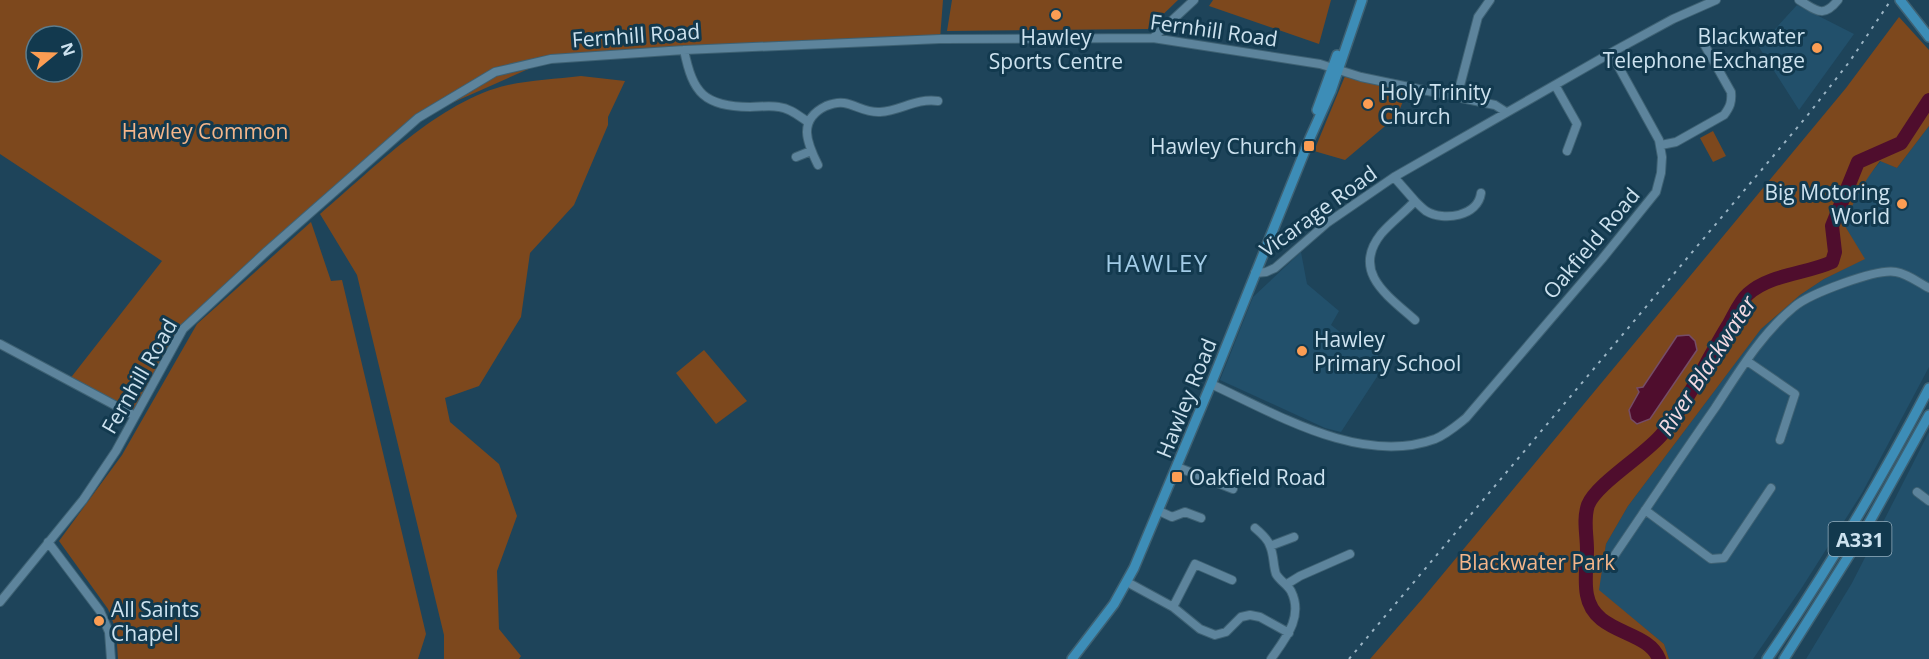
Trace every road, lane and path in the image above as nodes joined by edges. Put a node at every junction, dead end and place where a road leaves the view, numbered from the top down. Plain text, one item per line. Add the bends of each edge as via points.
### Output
1 (1194, 0) edge
2 (1490, 0) edge
3 (1716, 0) edge
4 (1798, 0) edge
5 (1838, 0) edge
6 (1900, 0) edge
7 (1360, 5) edge
8 (1929, 37) edge
9 (1153, 38) junction
10 (1704, 44) dead end
11 (684, 50) junction
12 (1611, 53) junction
13 (1335, 69) junction
14 (1555, 85) junction
15 (1457, 97) junction
16 (938, 101) dead end
17 (1506, 112) junction
18 (808, 122) junction
19 (1661, 145) junction
20 (811, 151) junction
21 (1567, 151) dead end
22 (796, 157) dead end
23 (818, 165) dead end
24 (1394, 177) junction
25 (1481, 193) dead end
26 (1415, 201) junction
27 (1255, 273) junction
28 (1929, 288) edge
29 (1415, 320) dead end
30 (0, 344) edge
31 (1747, 361) junction
32 (1211, 384) junction
33 (1929, 388) edge
34 (1929, 415) edge
35 (135, 416) junction
36 (1780, 440) dead end
37 (1177, 467) junction
38 (1771, 488) dead end
39 (1233, 489) dead end
40 (1917, 492) dead end
41 (1929, 501) edge
42 (1645, 510) junction
43 (1159, 511) junction
44 (1201, 518) dead end
45 (1255, 528) dead end
46 (1294, 537) dead end
47 (48, 542) junction
48 (1270, 546) junction
49 (1350, 554) dead end
50 (1612, 559) dead end
51 (1232, 580) dead end
52 (1127, 582) junction
53 (1287, 584) junction
54 (0, 602) edge
55 (1173, 607) junction
56 (1289, 633) junction
57 (111, 659) edge
58 (1072, 659) edge
59 (1270, 659) edge
60 (1767, 659) edge
61 (1784, 659) edge

1 - 9 street
2 - 15 street via 1478,17
3 - 12 street, Vicarage Road
4 - 5 street via 1818,12 1832,8
6 - 8 main road
7 - 13 main road, Hawley Road via 1346,32
9 - 11 street, Fernhill Road via 940,39
9 - 13 street, Fernhill Road
10 - 19 street via 1731,92 1729,108 1724,115 1676,142
11 - 18 street via 693,82 704,96 718,104 780,107
11 - 35 street, Fernhill Road via 551,59 495,72 418,118 183,329
12 - 14 street, Vicarage Road
12 - 19 street
13 - 15 street, Fernhill Road
13 - 27 main road, Hawley Road via 1331,91
14 - 17 street, Vicarage Road
14 - 21 street via 1577,124
15 - 17 street, Fernhill Road via 1496,105
16 - 18 street via 916,101 881,112 842,102 819,110
17 - 24 street, Vicarage Road
18 - 20 street via 806,132
19 - 32 street, Oakfield Road via 1661,173 1653,197 1466,418 1436,438 1403,445 1354,442 1312,429
20 - 22 street
20 - 23 street
24 - 26 street
24 - 27 street, Vicarage Road via 1327,223 1275,268
25 - 26 street via 1473,208 1449,217 1427,212
26 - 29 street via 1382,233 1369,259 1378,286
27 - 32 main road, Hawley Road
28 - 31 street via 1897,272 1884,272 1804,299
30 - 35 street
31 - 36 street via 1795,394
31 - 42 street
32 - 37 main road, Hawley Road
33 - 60 main road, A331 via 1887,468
34 - 61 main road, A331 via 1865,530
35 - 47 street, Fernhill Road via 83,500
37 - 39 street
37 - 43 main road, Hawley Road
38 - 42 street via 1724,558 1711,559
40 - 41 street
42 - 50 street
43 - 44 street via 1172,517 1185,512
43 - 52 main road, Hawley Road
45 - 48 street
46 - 48 street
47 - 54 street, Fernhill Road
47 - 57 street via 100,611 109,632
48 - 53 street via 1276,573
49 - 53 street
51 - 55 street via 1195,564
52 - 55 street
52 - 58 main road, Hawley Road
53 - 56 street via 1293,595 1296,619
55 - 56 street via 1200,629 1215,635 1250,615
56 - 59 street

